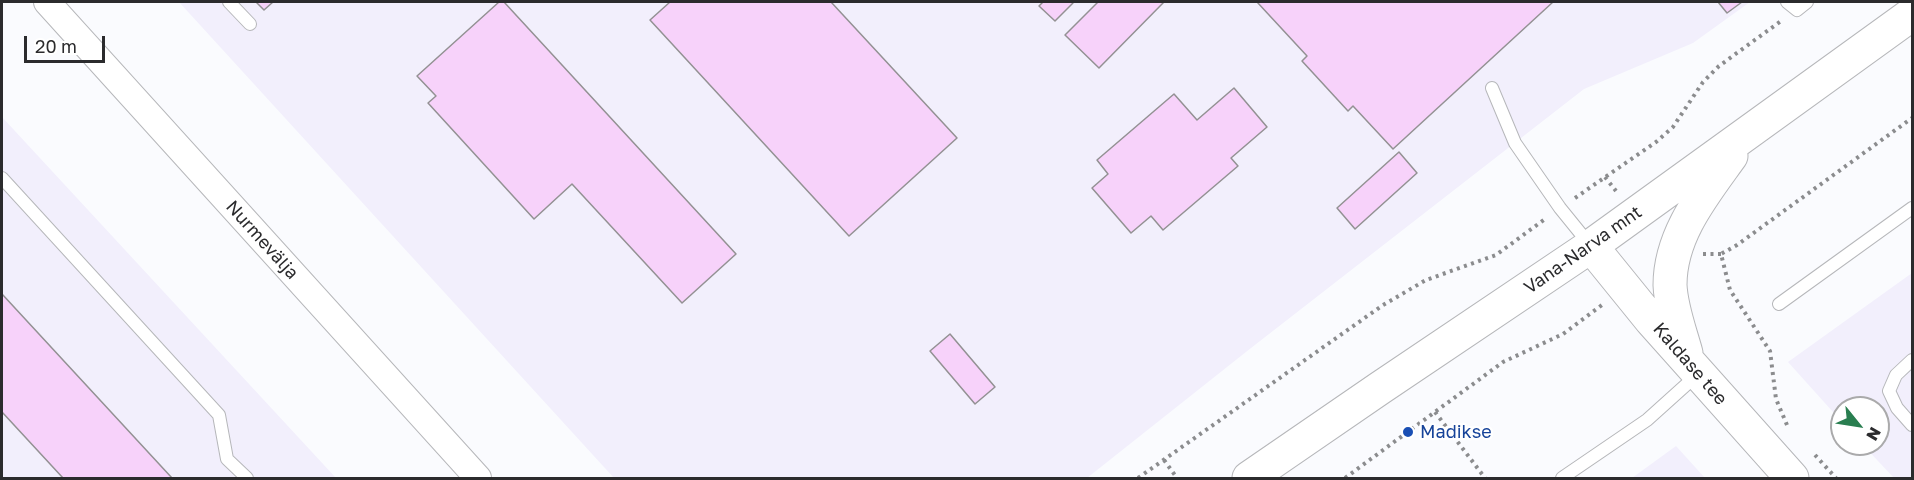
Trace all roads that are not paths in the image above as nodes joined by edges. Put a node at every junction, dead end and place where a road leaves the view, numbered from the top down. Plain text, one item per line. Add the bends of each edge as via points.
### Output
1 (47, 2) edge
2 (229, 2) edge
3 (1807, 2) edge
4 (1792, 6) edge
5 (1912, 14) edge
6 (250, 24) dead end
7 (1492, 88) dead end
8 (1745, 136) junction
9 (2, 178) edge
10 (1912, 208) edge
11 (1591, 246) junction
12 (1779, 304) dead end
13 (1912, 360) edge
14 (1693, 367) junction
15 (1912, 425) edge
16 (247, 478) edge
17 (478, 478) edge
18 (1249, 478) edge
19 (1562, 478) edge
20 (1792, 478) edge

1 - 17 street, Nurmevälja
2 - 6 lane
3 - 4 lane
5 - 8 main road, Vana-Narva mnt
7 - 11 lane via 1515,143
8 - 11 main road, Vana-Narva mnt
8 - 14 main road via 1693,210 1674,254 1670,286
9 - 16 lane via 219,415 227,459
10 - 12 lane
11 - 14 main road, Kaldase tee
11 - 18 main road, Vana-Narva mnt
13 - 15 lane via 1896,375 1889,391
14 - 19 lane via 1647,420
14 - 20 main road, Kaldase tee

